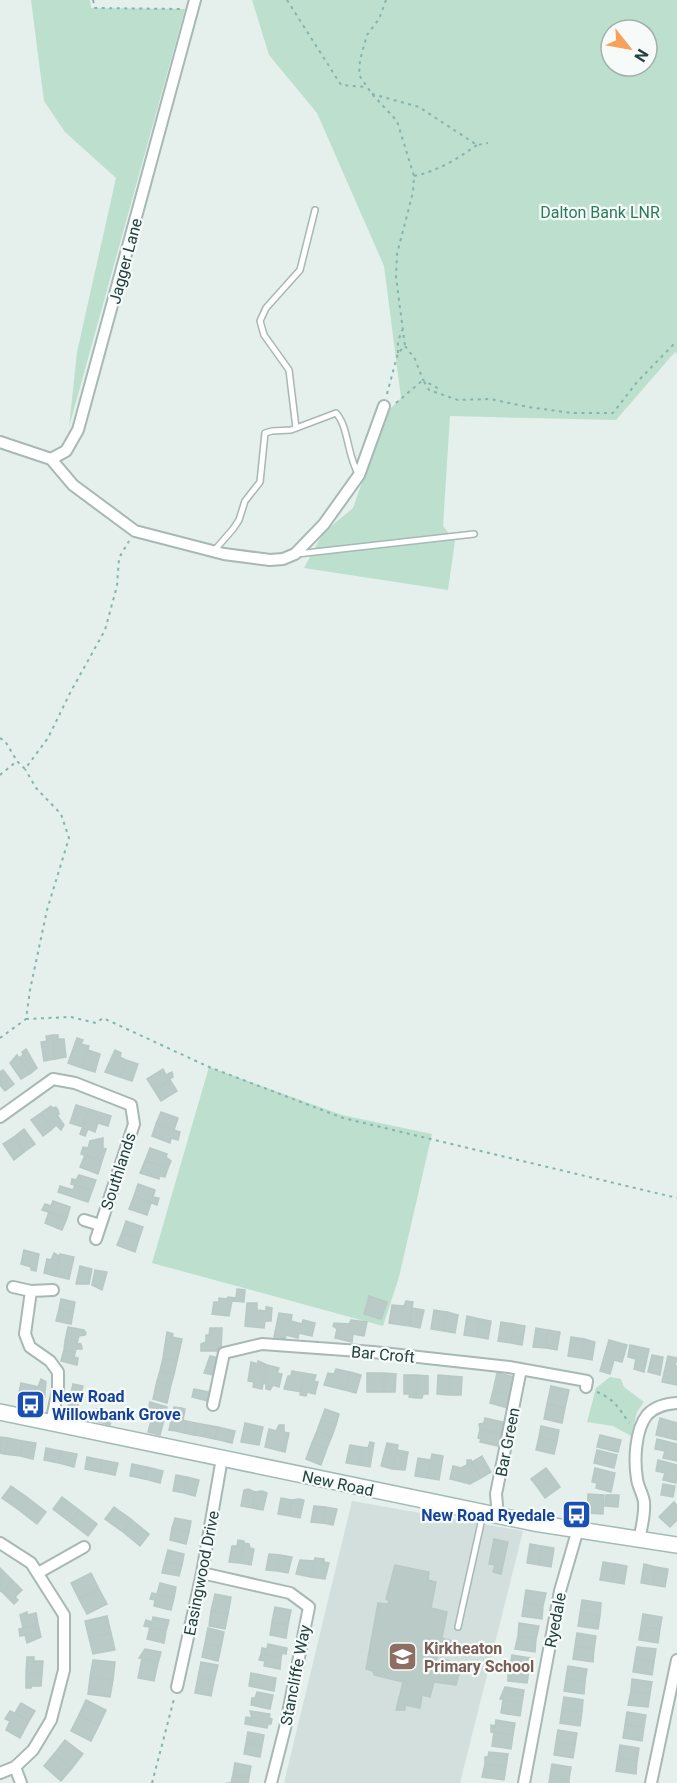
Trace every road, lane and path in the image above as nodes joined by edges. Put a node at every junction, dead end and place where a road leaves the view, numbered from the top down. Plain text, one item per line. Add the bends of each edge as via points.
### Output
1 (93, 0) edge
2 (287, 0) edge
3 (386, 0) edge
4 (194, 5) edge
5 (367, 87) junction
6 (372, 94) junction
7 (488, 144) dead end
8 (477, 145) junction
9 (414, 176) junction
10 (315, 210) dead end
11 (402, 327) junction
12 (405, 346) junction
13 (677, 347) edge
14 (398, 353) junction
15 (423, 380) junction
16 (441, 390) dead end
17 (384, 406) joint
18 (381, 417) junction
19 (296, 428) junction
20 (0, 442) edge
21 (51, 459) junction
22 (359, 475) junction
23 (135, 531) junction
24 (474, 534) dead end
25 (213, 552) junction
26 (295, 554) junction
27 (0, 738) edge
28 (17, 761) junction
29 (25, 770) junction
30 (0, 775) edge
31 (26, 1019) junction
32 (0, 1038) edge
33 (0, 1117) edge
34 (677, 1198) edge
35 (84, 1220) dead end
36 (100, 1225) junction
37 (96, 1239) dead end
38 (13, 1287) dead end
39 (53, 1290) dead end
40 (31, 1291) junction
41 (521, 1369) junction
42 (586, 1387) joint
43 (677, 1402) edge
44 (213, 1405) dead end
45 (0, 1412) edge
46 (51, 1423) junction
47 (640, 1432) junction
48 (222, 1458) junction
49 (490, 1514) junction
50 (578, 1529) junction
51 (639, 1539) junction
52 (0, 1543) edge
53 (677, 1545) edge
54 (84, 1547) dead end
55 (202, 1572) junction
56 (38, 1573) junction
57 (458, 1627) dead end
58 (677, 1660) edge
59 (177, 1687) joint
60 (15, 1767) junction
61 (0, 1773) edge
62 (21, 1783) edge
63 (152, 1783) edge
64 (271, 1783) edge
65 (524, 1783) edge
66 (651, 1783) edge

1 - 4 path via 95,8
2 - 5 path via 341,85
3 - 5 path via 360,60 359,75
4 - 21 street, Jagger Lane via 78,430 66,451
5 - 6 path
6 - 8 path via 419,107
6 - 9 path via 397,121
7 - 8 path
8 - 9 path via 437,169
9 - 11 path via 397,254
10 - 19 lane via 300,270 266,308 260,321 264,335 289,370
11 - 12 path
11 - 14 path
12 - 14 path
12 - 15 path
13 - 15 path via 673,345 637,382 613,413 572,413 490,399 458,400 429,390
14 - 17 path
15 - 16 path
15 - 18 path
17 - 18 street
18 - 22 street
19 - 22 lane via 333,413 338,415
19 - 25 lane via 265,433 260,482 245,501 233,530
20 - 21 street
21 - 23 street via 73,485
22 - 26 street via 324,524
23 - 25 street
23 - 29 path via 120,558 105,630 48,738
24 - 26 lane
25 - 26 street via 270,560
27 - 28 path
28 - 29 path
28 - 30 path
29 - 31 path via 61,814 69,838 47,910
31 - 32 path
31 - 34 path via 71,1017 96,1023 103,1018 209,1067 343,1119
33 - 36 street, Southlands via 53,1079 75,1083 131,1105 134,1124
35 - 36 street
36 - 37 street, Southlands
38 - 40 street
39 - 40 street
40 - 46 street via 25,1334 30,1347 58,1372
41 - 42 street, Bar Croft via 587,1381
41 - 44 street, Bar Croft via 262,1344 224,1353
41 - 49 street, Bar Green
42 - 47 path via 609,1397
43 - 47 street via 660,1405 647,1415
45 - 46 street, New Road
46 - 48 street, New Road
47 - 51 street via 637,1481 644,1500 644,1517
48 - 49 street, New Road
48 - 55 street, Easingwood Drive
49 - 50 street, New Road
49 - 57 lane
50 - 51 street, New Road
50 - 65 street, Ryedale via 560,1591
51 - 53 street, New Road
52 - 56 street via 31,1563
54 - 56 street
55 - 59 street, Easingwood Drive
55 - 64 street, Stancliffe Way via 290,1593 309,1607
56 - 60 street via 64,1615 64,1671 51,1720 33,1750
58 - 66 street
59 - 63 path
60 - 61 street
60 - 62 street

